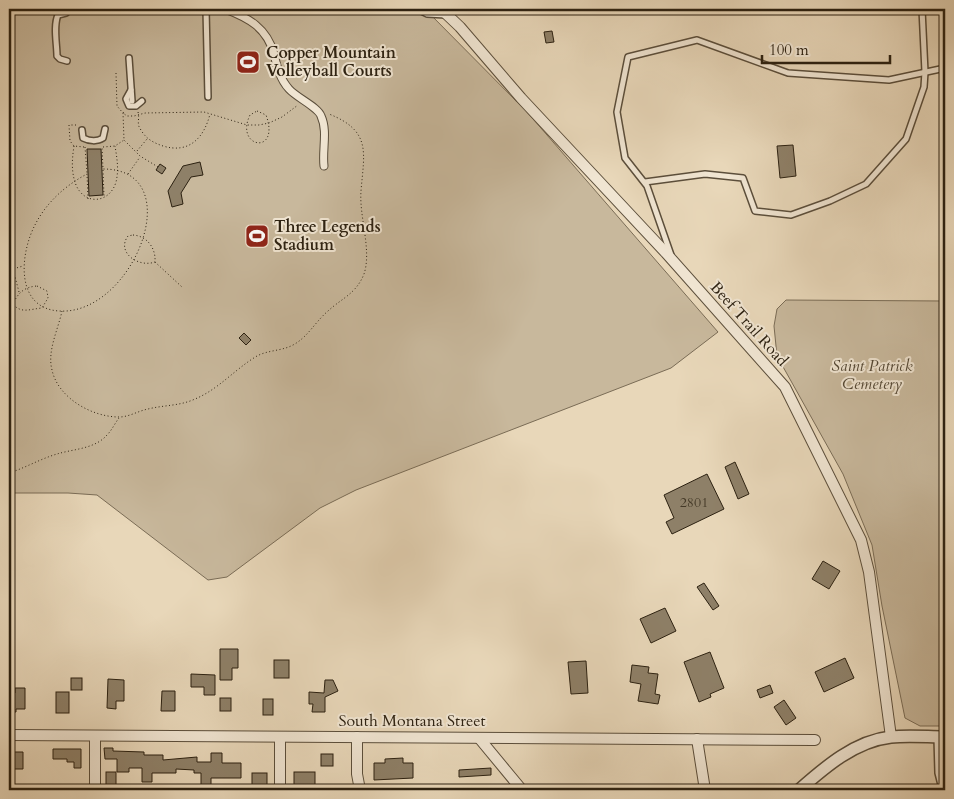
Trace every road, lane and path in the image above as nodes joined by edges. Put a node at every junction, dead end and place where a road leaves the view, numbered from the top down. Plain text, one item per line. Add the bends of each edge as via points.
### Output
1 (206, 9) edge
2 (225, 9) edge
3 (418, 9) edge
4 (922, 9) edge
5 (444, 12) edge
6 (66, 13) dead end
7 (129, 58) dead end
8 (67, 61) dead end
9 (945, 68) edge
10 (925, 72) junction
11 (116, 73) dead end
12 (208, 97) dead end
13 (142, 100) dead end
14 (302, 101) junction
15 (130, 103) junction
16 (319, 110) junction
17 (123, 113) junction
18 (210, 113) junction
19 (139, 116) junction
20 (268, 123) junction
21 (247, 125) junction
22 (105, 129) dead end
23 (82, 130) dead end
24 (147, 138) junction
25 (74, 146) dead end
26 (115, 146) dead end
27 (85, 147) dead end
28 (102, 147) dead end
29 (136, 152) junction
30 (140, 156) junction
31 (324, 166) dead end
32 (158, 167) dead end
33 (103, 169) junction
34 (117, 171) junction
35 (87, 174) junction
36 (128, 174) junction
37 (75, 180) junction
38 (645, 182) junction
39 (88, 198) junction
40 (104, 198) junction
41 (144, 238) junction
42 (134, 260) junction
43 (673, 261) junction
44 (155, 262) junction
45 (24, 266) junction
46 (182, 287) dead end
47 (28, 288) junction
48 (19, 293) junction
49 (13, 304) junction
50 (9, 306) edge
51 (42, 308) junction
52 (62, 311) junction
53 (119, 417) junction
54 (9, 473) edge
55 (9, 735) edge
56 (96, 736) junction
57 (280, 737) junction
58 (356, 737) junction
59 (891, 737) junction
60 (941, 737) edge
61 (479, 738) junction
62 (697, 739) junction
63 (815, 740) dead end
64 (945, 787) edge
65 (95, 790) edge
66 (280, 790) edge
67 (360, 790) edge
68 (522, 790) edge
69 (705, 790) edge
70 (799, 790) edge

1 - 12 lane
2 - 14 street via 256,24 273,51 284,82
3 - 5 lane via 427,14
4 - 10 lane
5 - 43 street, Beef Trail Road
6 - 8 lane via 56,19 57,56
7 - 15 lane via 131,90 126,98
9 - 10 lane
10 - 38 lane via 924,87 906,139 866,184 830,201 791,215 755,211 743,178 705,174
10 - 38 lane via 890,80 788,73 696,40 628,57 618,112 625,158
11 - 17 path via 117,106
13 - 15 lane via 135,107
14 - 16 street
14 - 20 path via 282,117
15 - 17 path
16 - 31 street via 324,124
16 - 53 path via 348,123 356,131 365,156 361,212 367,257 364,274 355,290 328,311 305,337 292,346 259,355 211,391 184,403
17 - 19 path
17 - 29 path via 124,140
18 - 19 path via 145,113
18 - 21 path
18 - 24 path via 208,125 192,144 169,148
19 - 24 path via 139,127
20 - 21 path
20 - 21 path via 266,115 257,111 250,115
20 - 21 path via 267,138 256,144 247,135
22 - 23 lane via 103,138 94,140 83,138
24 - 29 path
25 - 37 path
26 - 34 path
27 - 35 path
28 - 33 path
29 - 30 path
30 - 32 path
30 - 36 path
33 - 34 path
33 - 40 path
34 - 36 path
34 - 40 path via 114,187
35 - 37 path
35 - 39 path
36 - 41 path via 144,194 147,207
37 - 39 path
37 - 45 path via 54,197 36,222 25,252
38 - 43 lane
39 - 40 path
41 - 42 path
41 - 42 path via 133,234 125,240 126,250
41 - 44 path via 154,250
42 - 44 path via 143,264
42 - 52 path via 125,275 102,298 84,308
43 - 59 street, Beef Trail Road via 785,387 861,540 869,572
44 - 46 path
45 - 47 path
45 - 48 path via 14,269
47 - 48 path
47 - 51 path
47 - 51 path via 37,286 47,291 48,298
48 - 49 path
49 - 50 path
49 - 51 path via 23,311
51 - 52 path
52 - 53 path via 51,358 56,381 63,392 84,408 101,415
53 - 54 path via 100,441
55 - 56 street, South Montana Street
56 - 57 street, South Montana Street
56 - 65 street
57 - 58 street, South Montana Street
57 - 66 street
58 - 61 street, South Montana Street
58 - 67 street
59 - 60 street
59 - 70 street via 842,755
60 - 64 lane via 938,773 941,785
61 - 62 street, South Montana Street
61 - 68 street
62 - 63 street, South Montana Street
62 - 69 street

